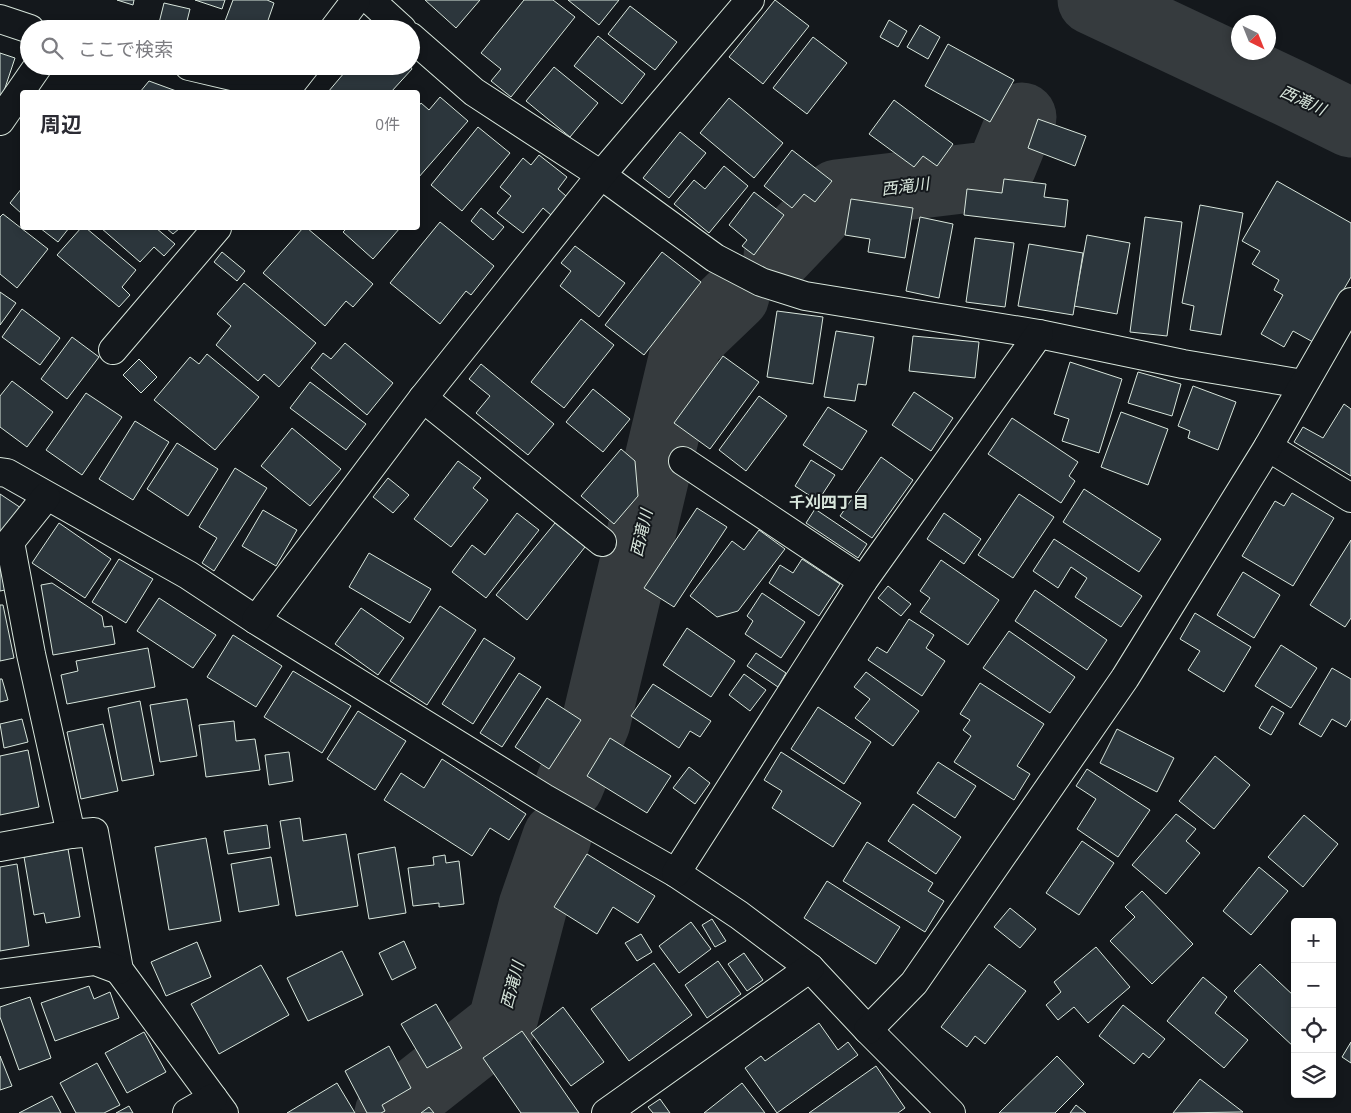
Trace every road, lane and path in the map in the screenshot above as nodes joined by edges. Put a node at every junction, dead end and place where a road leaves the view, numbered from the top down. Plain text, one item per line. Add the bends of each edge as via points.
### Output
1 (356, 0) edge
2 (370, 0) edge
3 (750, 0) edge
4 (0, 19) edge
5 (341, 20) edge
6 (392, 20) edge
7 (20, 26) edge
8 (420, 45) edge
9 (32, 75) edge
10 (225, 75) edge
11 (299, 75) edge
12 (21, 90) edge
13 (284, 90) edge
14 (289, 90) edge
15 (20, 92) edge
16 (0, 121) edge
17 (601, 175) junction
18 (215, 230) edge
19 (1351, 302) edge
20 (1039, 334) junction
21 (113, 350) dead end
22 (1303, 384) junction
23 (423, 398) junction
24 (1268, 447) junction
25 (683, 461) dead end
26 (0, 472) edge
27 (46, 497) junction
28 (1351, 498) edge
29 (602, 542) dead end
30 (863, 581) junction
31 (256, 620) junction
32 (72, 834) junction
33 (0, 847) edge
34 (676, 873) junction
35 (810, 968) junction
36 (119, 970) junction
37 (0, 974) edge
38 (868, 1030) junction
39 (219, 1105) edge
40 (938, 1109) edge
41 (187, 1113) edge
42 (606, 1113) edge

1 - 5 street
2 - 6 street
3 - 17 street
4 - 7 street
8 - 17 street via 474,92
9 - 12 street
10 - 13 street
11 - 14 street
15 - 16 street
17 - 20 street via 715,258 761,282 805,296
17 - 23 street
18 - 21 street
19 - 22 street
20 - 22 street via 1183,364
20 - 30 street
22 - 24 street
23 - 29 street
23 - 31 street
24 - 28 street
24 - 38 street via 1125,678 914,983
25 - 30 street
26 - 27 street
27 - 31 street via 188,575
27 - 32 street via 10,542 31,654
30 - 34 street
31 - 34 street via 544,798
32 - 33 street
32 - 36 street via 94,832
34 - 35 street
35 - 38 street
35 - 42 street
36 - 37 street via 95,961
36 - 39 street
38 - 40 street
39 - 41 street

